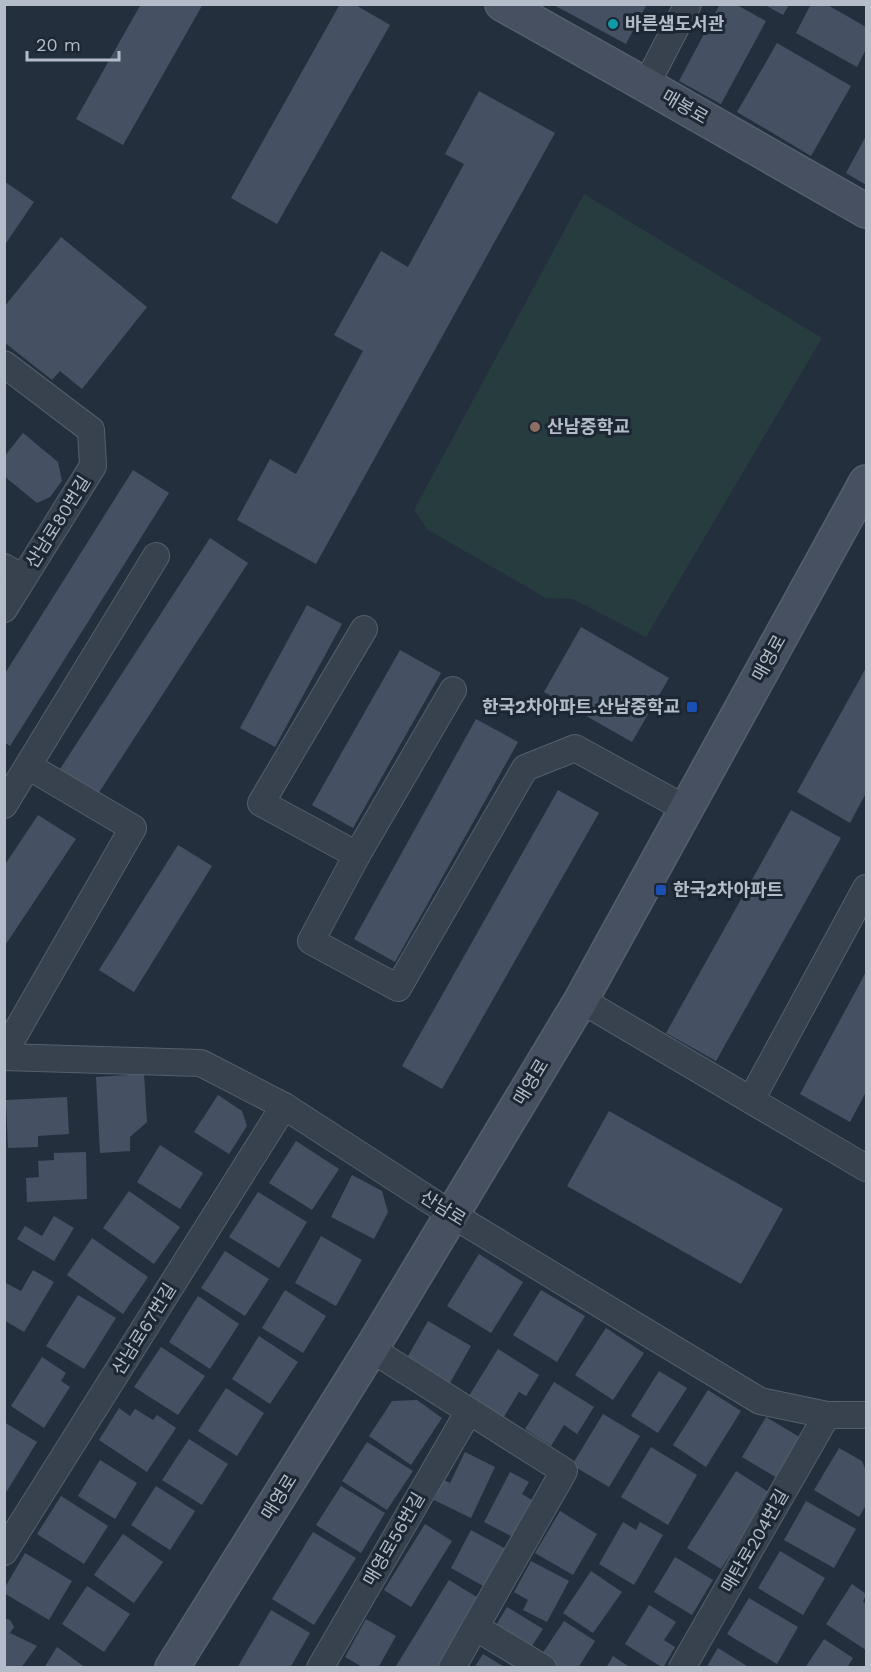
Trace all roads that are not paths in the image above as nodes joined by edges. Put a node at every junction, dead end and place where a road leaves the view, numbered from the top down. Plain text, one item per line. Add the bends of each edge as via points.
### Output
1 (502, 4) edge
2 (687, 4) edge
3 (646, 85) junction
4 (867, 211) edge
5 (4, 364) edge
6 (867, 482) edge
7 (156, 556) dead end
8 (14, 573) edge
9 (4, 609) edge
10 (364, 629) dead end
11 (453, 690) dead end
12 (28, 766) junction
13 (4, 806) edge
14 (686, 809) junction
15 (357, 855) junction
16 (867, 888) edge
17 (581, 1000) junction
18 (4, 1053) edge
19 (4, 1057) edge
20 (751, 1101) junction
21 (284, 1106) junction
22 (867, 1168) edge
23 (451, 1214) junction
24 (371, 1349) junction
25 (469, 1411) junction
26 (827, 1415) junction
27 (867, 1415) edge
28 (4, 1552) edge
29 (475, 1627) junction
30 (172, 1668) edge
31 (320, 1668) edge
32 (453, 1668) edge
33 (543, 1668) edge
34 (682, 1668) edge

1 - 3 street, 매봉로
2 - 3 street
3 - 4 street, 매봉로
5 - 8 street, 산남로80번길 via 91,430 93,466
6 - 14 street, 매영로
7 - 12 street
8 - 9 street, 산남로80번길
10 - 15 street via 261,803
11 - 15 street
12 - 13 street
12 - 18 street via 133,828
14 - 15 street via 575,748 525,768 398,988 311,940
14 - 17 street, 매영로
16 - 20 street
17 - 20 street
17 - 23 street, 매영로
19 - 21 street, 산남로 via 201,1063
20 - 22 street
21 - 23 street, 산남로
21 - 28 street, 산남로67번길
23 - 24 street, 매영로
23 - 26 street, 산남로 via 760,1401
24 - 25 street
24 - 30 street, 매영로
25 - 29 street via 564,1471
25 - 31 street, 매영로56번길
26 - 27 street, 산남로
26 - 34 street, 매탄로204번길
29 - 32 street
29 - 33 street

